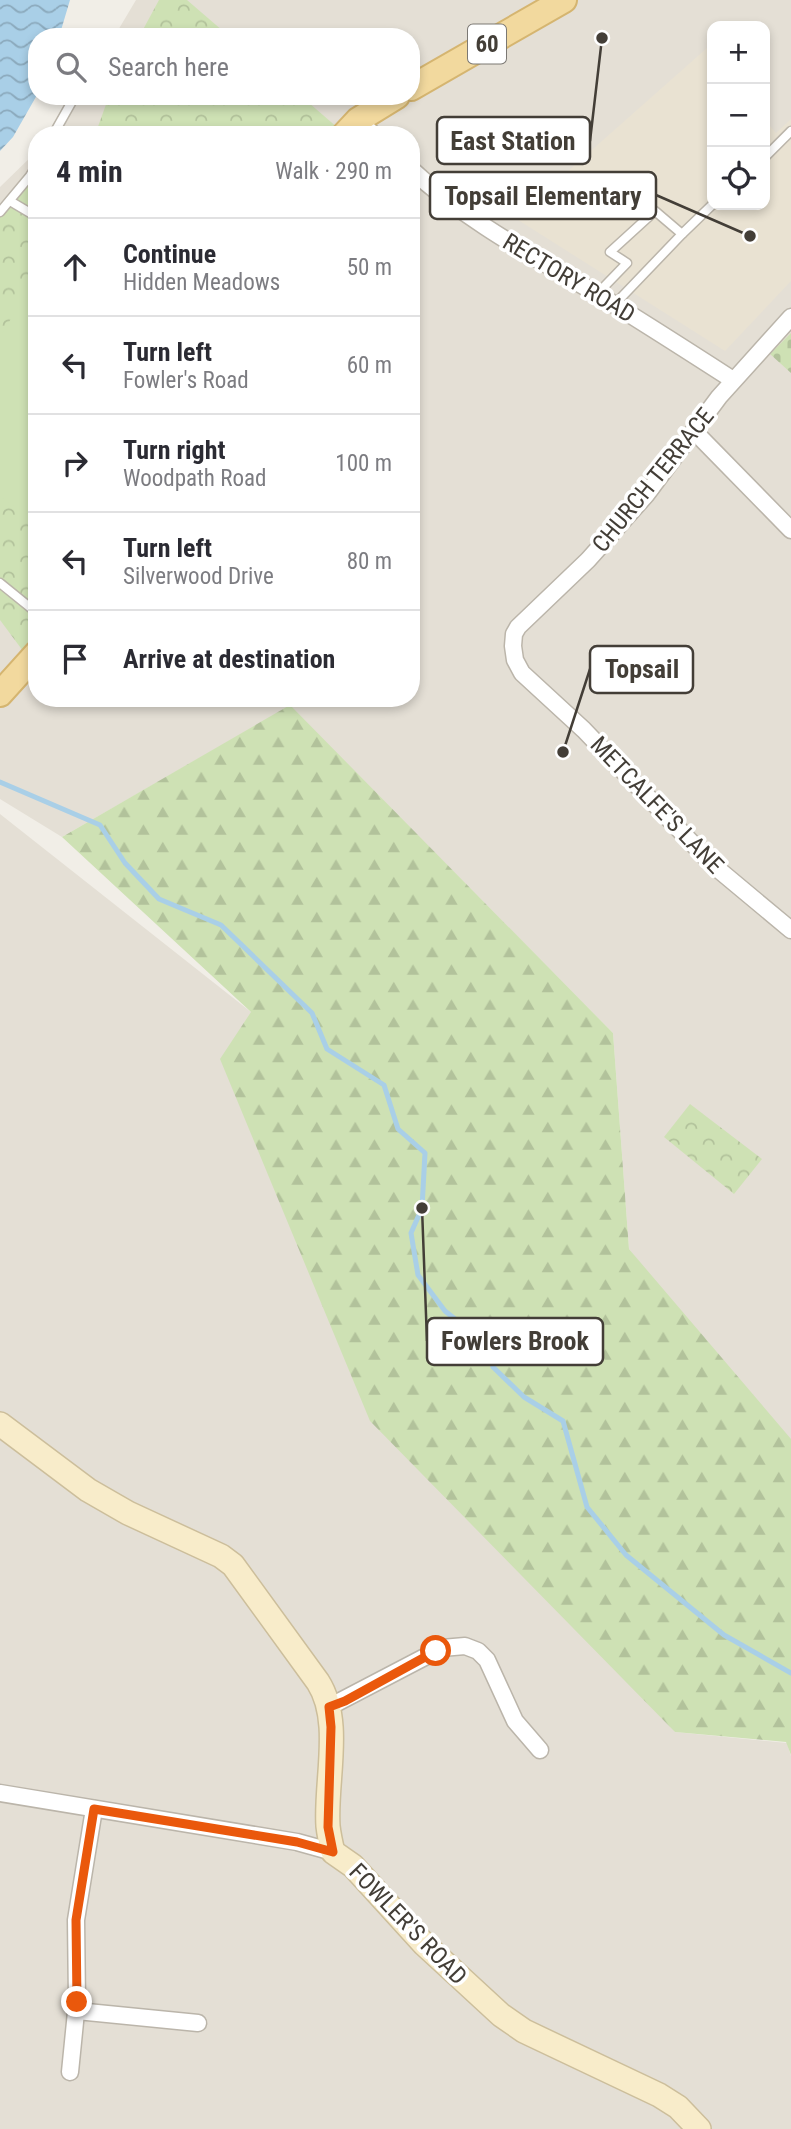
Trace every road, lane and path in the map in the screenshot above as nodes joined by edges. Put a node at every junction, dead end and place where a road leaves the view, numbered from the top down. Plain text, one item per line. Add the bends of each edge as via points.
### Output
1 (564, 0) edge
2 (420, 83) edge
3 (70, 105) edge
4 (387, 105) edge
5 (58, 126) edge
6 (363, 126) edge
7 (791, 131) edge
8 (770, 152) edge
9 (28, 176) edge
10 (420, 177) edge
11 (10, 201) junction
12 (707, 210) edge
13 (0, 212) edge
14 (28, 212) edge
15 (682, 234) junction
16 (597, 294) junction
17 (614, 305) junction
18 (791, 317) edge
19 (733, 380) junction
20 (694, 431) junction
21 (791, 530) edge
22 (0, 583) edge
23 (28, 606) edge
24 (513, 640) joint
25 (28, 663) edge
26 (0, 694) edge
27 (791, 930) edge
28 (0, 1424) edge
29 (329, 1707) junction
30 (540, 1750) dead end
31 (0, 1793) edge
32 (94, 1809) junction
33 (333, 1852) junction
34 (76, 2011) junction
35 (198, 2023) dead end
36 (70, 2072) dead end
37 (699, 2129) edge

1 - 2 main road, 60
3 - 5 lane
4 - 6 main road
7 - 8 lane
9 - 11 lane
10 - 16 street, RECTORY ROAD via 501,238
11 - 13 lane
11 - 14 lane
12 - 15 lane
15 - 16 lane via 655,211 610,252 627,263
15 - 17 lane
16 - 17 street, RECTORY ROAD
17 - 19 street, RECTORY ROAD
18 - 19 street, CHURCH TERRACE
19 - 20 street, CHURCH TERRACE
20 - 21 street
20 - 24 street, CHURCH TERRACE via 646,495 588,560 524,621
22 - 23 lane
24 - 27 street, METCALFE'S LANE via 522,673 598,744 713,865
25 - 26 main road
28 - 29 street, FOWLER'S ROAD via 88,1490 229,1561 318,1682
29 - 30 street via 442,1648 465,1646 487,1660 515,1721
29 - 33 street, FOWLER'S ROAD via 328,1827
31 - 32 street
32 - 33 street
32 - 34 street via 76,1920
33 - 37 street, FOWLER'S ROAD via 353,1866 424,1944 501,2015 524,2031 659,2095
34 - 35 street
34 - 36 street

